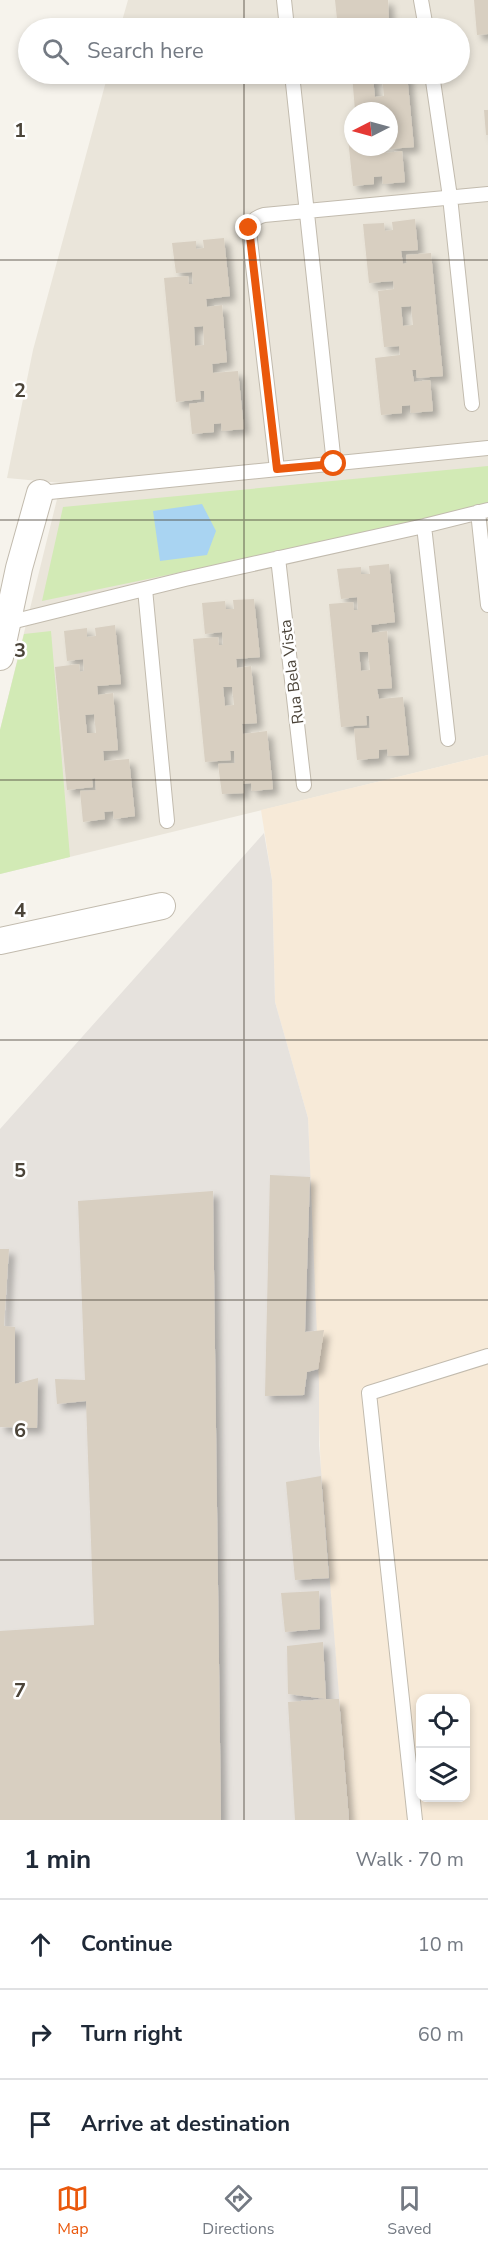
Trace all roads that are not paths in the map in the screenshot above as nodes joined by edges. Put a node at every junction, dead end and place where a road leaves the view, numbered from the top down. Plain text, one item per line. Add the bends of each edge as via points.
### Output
1 (284, 0) edge
2 (421, 0) edge
3 (286, 18) edge
4 (424, 18) edge
5 (293, 84) edge
6 (433, 84) edge
7 (488, 194) edge
8 (450, 197) junction
9 (308, 211) junction
10 (472, 404) dead end
11 (488, 448) edge
12 (334, 464) junction
13 (277, 469) junction
14 (40, 493) joint
15 (483, 511) edge
16 (424, 526) junction
17 (278, 558) junction
18 (9, 567) edge
19 (145, 589) junction
20 (488, 605) edge
21 (7, 623) junction
22 (0, 657) edge
23 (448, 739) dead end
24 (304, 785) dead end
25 (167, 821) dead end
26 (162, 906) dead end
27 (0, 941) edge
28 (488, 1356) edge
29 (415, 1820) edge

1 - 3 lane
2 - 4 lane
5 - 9 lane
6 - 8 lane
7 - 8 lane
8 - 9 lane
8 - 10 lane
9 - 12 lane
9 - 13 lane via 256,218 249,228
11 - 12 lane
12 - 13 lane
13 - 14 lane
14 - 18 street
15 - 16 lane
15 - 20 lane
16 - 17 lane
16 - 23 lane
17 - 19 lane
17 - 24 lane, Rua Bela Vista
18 - 21 street
19 - 21 lane
19 - 25 lane
21 - 22 street
26 - 27 street
28 - 29 lane via 369,1393

